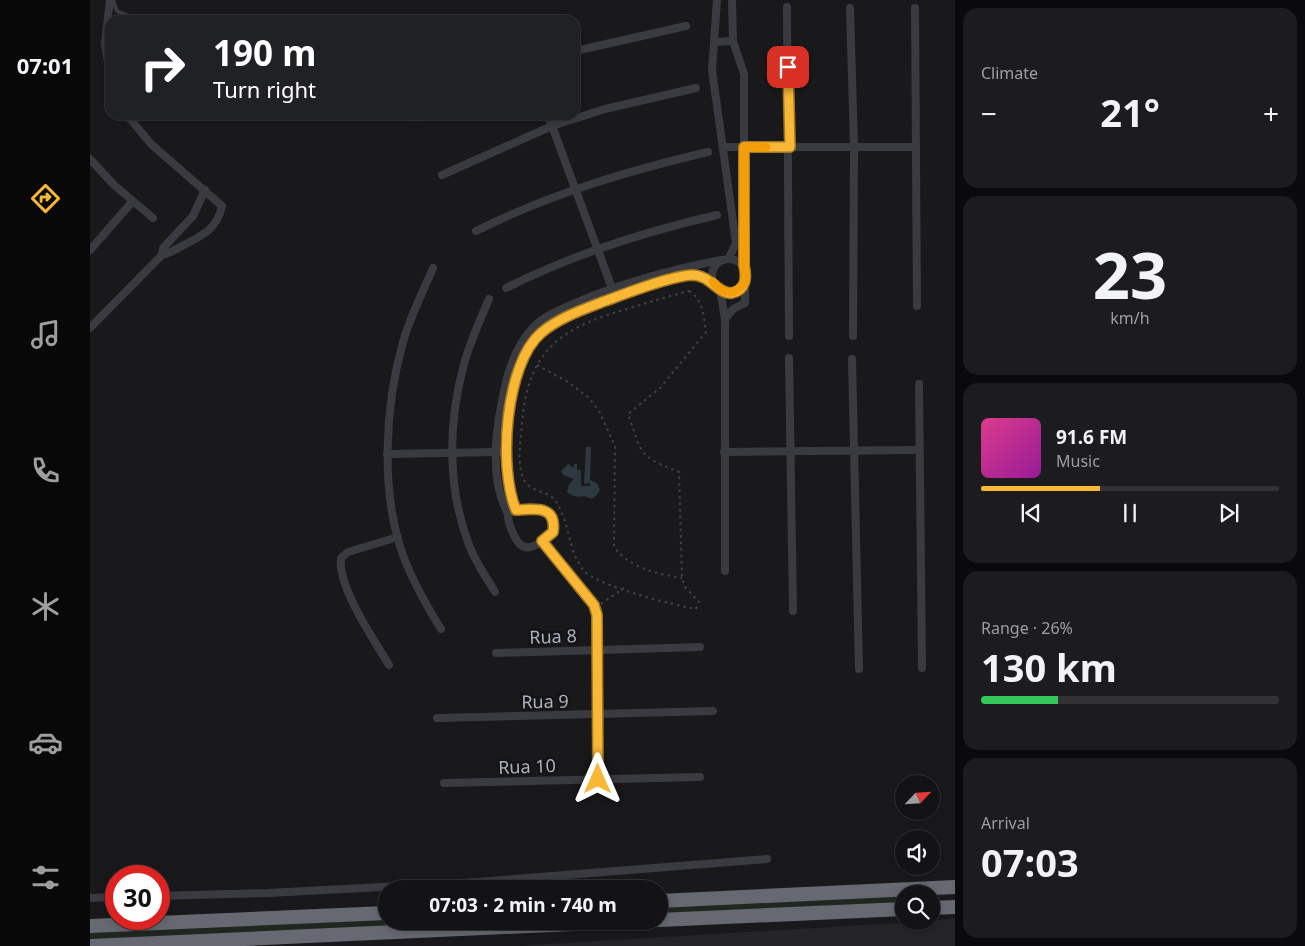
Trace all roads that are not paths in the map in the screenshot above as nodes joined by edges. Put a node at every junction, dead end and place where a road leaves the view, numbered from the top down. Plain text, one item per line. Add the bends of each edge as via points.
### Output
1 (111, 0) edge
2 (717, 0) edge
3 (732, 0) edge
4 (787, 7) dead end
5 (850, 8) dead end
6 (916, 8) dead end
7 (109, 15) edge
8 (126, 15) edge
9 (686, 26) dead end
10 (733, 41) junction
11 (715, 42) junction
12 (580, 50) edge
13 (696, 88) dead end
14 (580, 117) edge
15 (130, 120) edge
16 (550, 120) edge
17 (571, 120) edge
18 (552, 126) junction
19 (723, 147) junction
20 (744, 147) junction
21 (790, 147) junction
22 (854, 147) junction
23 (916, 147) junction
24 (708, 152) dead end
25 (90, 159) edge
26 (442, 175) dead end
27 (575, 188) junction
28 (205, 190) junction
29 (132, 202) junction
30 (717, 215) dead end
31 (153, 218) dead end
32 (183, 227) junction
33 (476, 231) dead end
34 (191, 242) junction
35 (597, 248) junction
36 (90, 250) edge
37 (162, 255) junction
38 (725, 259) junction
39 (744, 266) junction
40 (433, 268) dead end
41 (713, 282) junction
42 (745, 282) junction
43 (506, 288) dead end
44 (612, 288) junction
45 (720, 290) junction
46 (616, 297) junction
47 (489, 299) dead end
48 (918, 306) dead end
49 (725, 319) junction
50 (90, 328) edge
51 (789, 336) dead end
52 (853, 336) dead end
53 (789, 358) dead end
54 (852, 359) dead end
55 (919, 384) dead end
56 (919, 450) junction
57 (792, 451) junction
58 (855, 451) junction
59 (496, 452) junction
60 (506, 452) junction
61 (724, 452) junction
62 (452, 453) junction
63 (387, 454) junction
64 (516, 510) junction
65 (508, 514) junction
66 (398, 537) junction
67 (542, 541) junction
68 (725, 571) dead end
69 (494, 592) dead end
70 (793, 611) dead end
71 (441, 629) dead end
72 (700, 648) dead end
73 (597, 650) junction
74 (496, 653) dead end
75 (389, 665) dead end
76 (922, 668) dead end
77 (859, 669) dead end
78 (713, 711) dead end
79 (598, 715) junction
80 (437, 718) dead end
81 (700, 777) dead end
82 (598, 779) junction
83 (444, 783) dead end
84 (767, 859) dead end
85 (955, 887) edge
86 (170, 896) edge
87 (105, 897) edge
88 (90, 898) edge
89 (668, 901) edge
90 (955, 907) edge
91 (940, 908) edge
92 (895, 909) edge
93 (378, 913) edge
94 (668, 920) edge
95 (90, 926) edge
96 (441, 930) edge
97 (91, 946) edge

1 - 7 street
1 - 8 lane via 117,11
2 - 11 street
3 - 10 street
4 - 21 street
5 - 22 street
6 - 23 street
9 - 12 street
10 - 11 street
10 - 20 street via 744,74
11 - 19 street via 712,70
13 - 14 street
15 - 28 street via 151,144
16 - 18 street
17 - 18 street
18 - 26 street
18 - 27 street
19 - 20 street
19 - 38 street via 736,243
20 - 21 street
20 - 39 street
21 - 22 street
21 - 51 street
22 - 23 street
22 - 52 street
23 - 48 street
24 - 27 street via 630,170
25 - 29 street
27 - 33 street via 520,209
27 - 35 street
28 - 32 street via 193,216
28 - 34 street via 222,206 211,229
29 - 31 street
29 - 36 street
30 - 35 street via 654,229
32 - 34 street
32 - 37 street via 163,248
34 - 37 street
35 - 43 street via 548,266
35 - 44 street
37 - 50 street
38 - 39 street via 738,260
38 - 41 street via 715,266
38 - 44 street via 658,273
39 - 42 street
40 - 63 street via 403,340 389,408
41 - 45 street
41 - 46 street via 693,275
42 - 45 street via 733,293
42 - 49 street via 745,303 733,309
44 - 46 street
44 - 59 street via 545,317 531,329 505,381
45 - 49 street
46 - 60 street via 551,325 529,347 514,384
47 - 62 street via 464,362 453,412
49 - 61 street
53 - 57 street
54 - 58 street
55 - 56 street
56 - 58 street
56 - 76 street
57 - 58 street
57 - 61 street
57 - 70 street
58 - 77 street
59 - 60 street
59 - 62 street
59 - 65 street via 496,468
60 - 64 street
61 - 68 street
62 - 63 street
62 - 69 street via 455,499 469,546
63 - 66 street
64 - 65 street
64 - 67 street via 546,511 554,523 553,532
65 - 67 street via 508,523 518,544 525,548
66 - 71 street via 419,592
66 - 75 street via 348,552 341,558 340,568 357,611
67 - 73 street via 595,609
72 - 73 street, Rua 8
73 - 74 street, Rua 8
73 - 79 street
78 - 79 street, Rua 9
79 - 80 street, Rua 9
79 - 82 street
81 - 82 street, Rua 10
82 - 83 street, Rua 10
84 - 86 street via 468,883
85 - 89 highway
87 - 88 street
90 - 91 highway
92 - 94 highway
93 - 95 highway
96 - 97 highway

